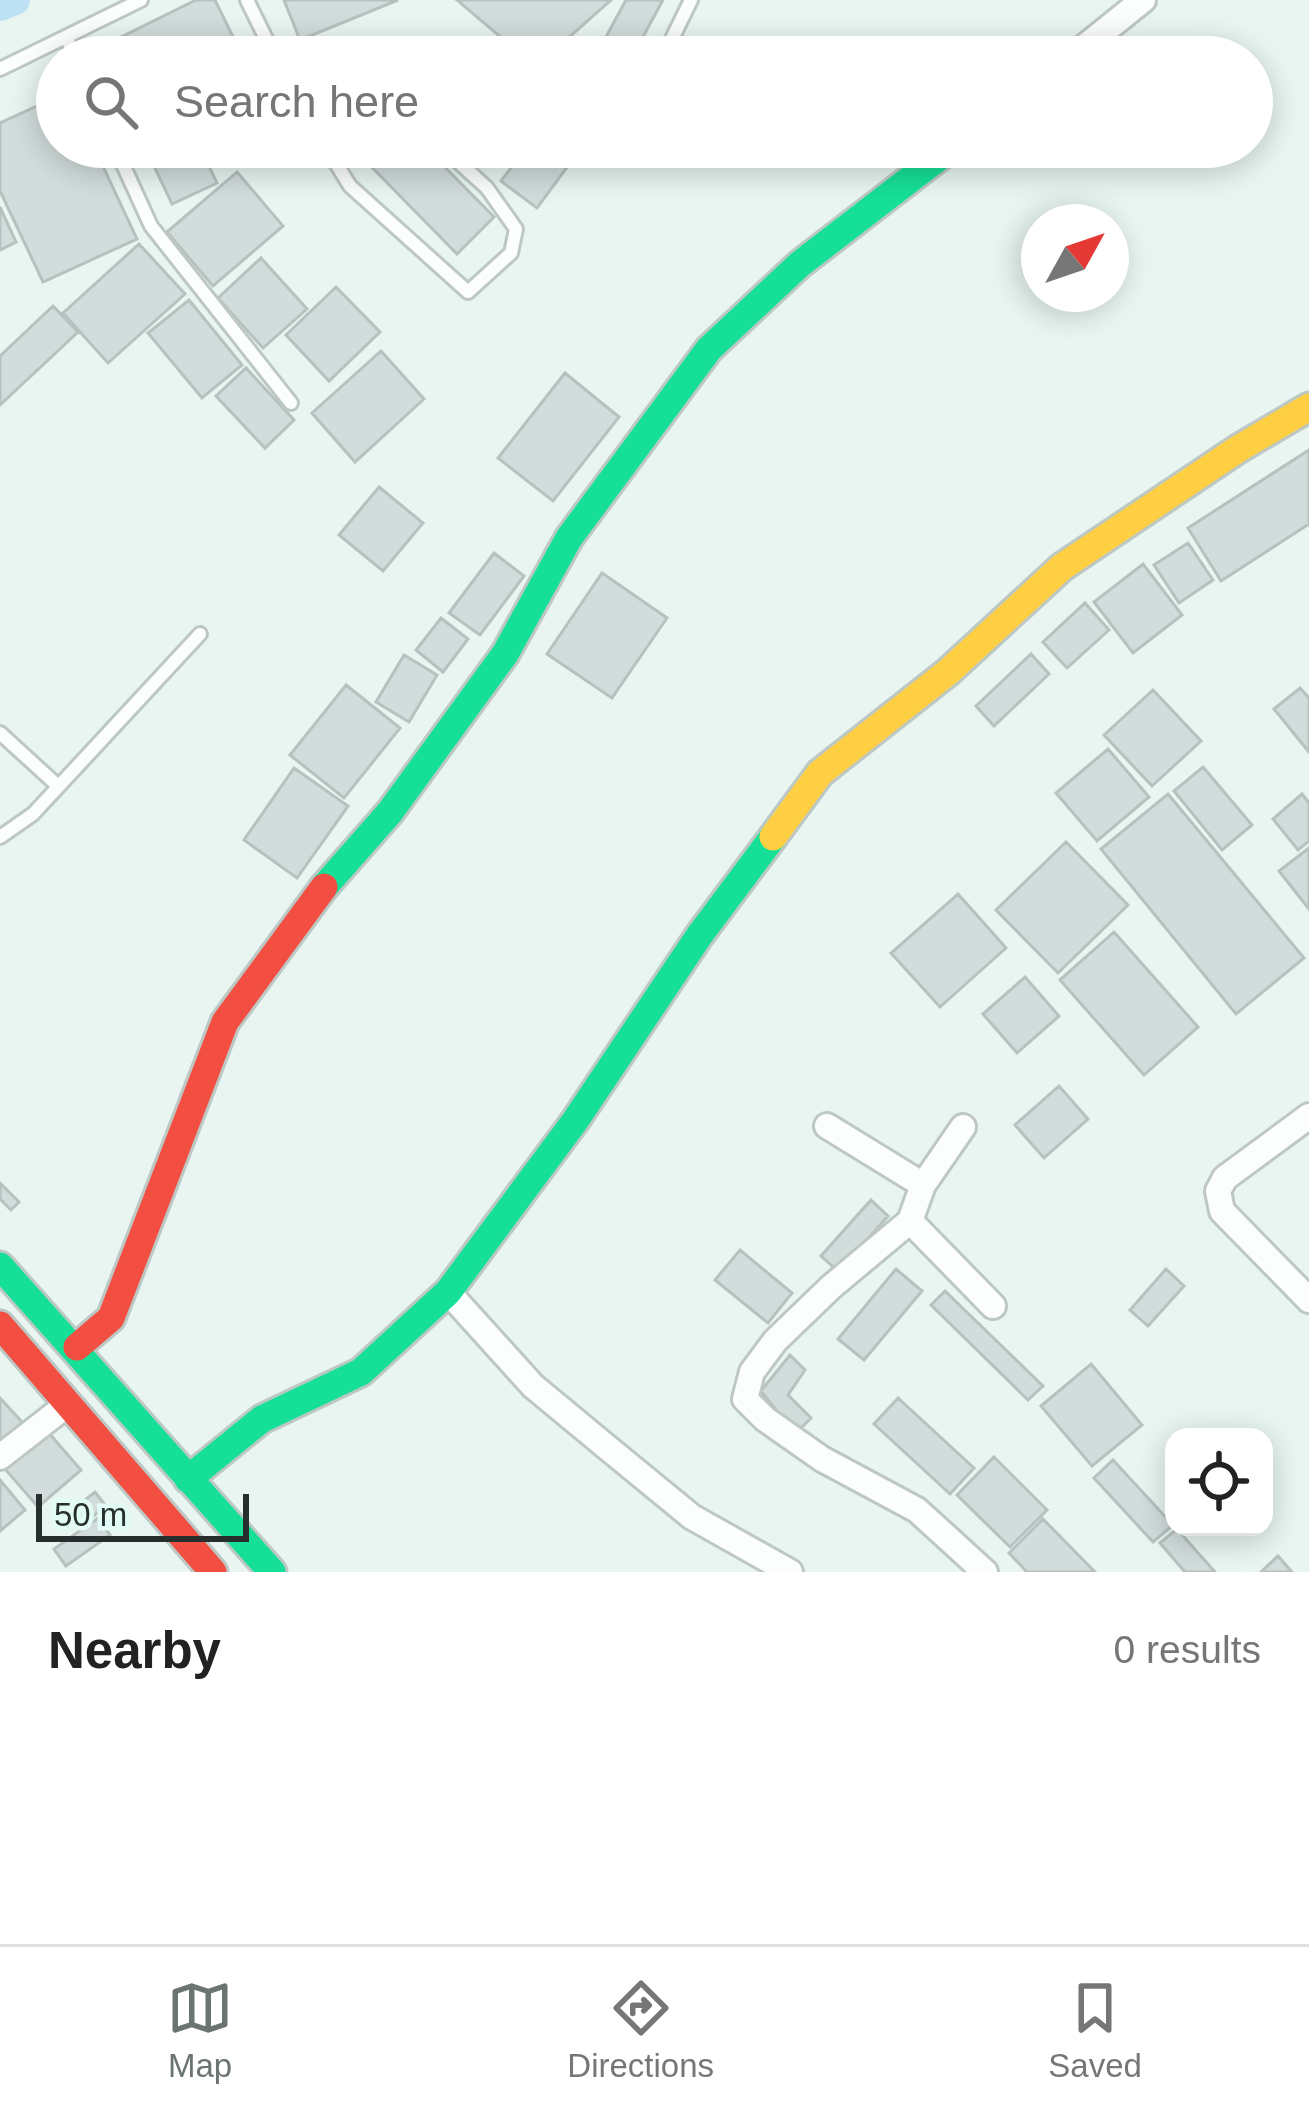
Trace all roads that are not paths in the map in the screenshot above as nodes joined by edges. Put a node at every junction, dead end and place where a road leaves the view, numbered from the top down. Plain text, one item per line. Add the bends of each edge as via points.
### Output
1 (141, 0) edge
2 (248, 0) edge
3 (691, 0) edge
4 (1143, 0) edge
5 (68, 36) edge
6 (265, 36) edge
7 (673, 36) edge
8 (1098, 36) edge
9 (36, 52) edge
10 (0, 69) edge
11 (125, 168) edge
12 (339, 168) edge
13 (465, 168) edge
14 (925, 168) edge
15 (291, 403) dead end
16 (1309, 407) edge
17 (200, 634) dead end
18 (0, 733) edge
19 (58, 786) junction
20 (0, 837) edge
21 (1309, 1116) edge
22 (827, 1126) dead end
23 (963, 1127) dead end
24 (923, 1185) junction
25 (910, 1221) junction
26 (0, 1266) edge
27 (448, 1292) junction
28 (1309, 1300) edge
29 (993, 1306) dead end
30 (0, 1325) edge
31 (77, 1347) junction
32 (44, 1376) junction
33 (68, 1404) junction
34 (0, 1457) edge
35 (188, 1479) junction
36 (213, 1572) edge
37 (272, 1572) edge
38 (790, 1572) edge
39 (985, 1572) edge

1 - 5 lane
2 - 6 lane
3 - 7 lane
4 - 8 street
9 - 10 lane
11 - 15 lane via 151,226
12 - 13 lane via 468,292 511,253 516,229
14 - 31 street via 800,264 709,349 569,538 505,654 225,1022 111,1318
16 - 27 street via 1062,567 949,672 820,773
17 - 19 lane
18 - 19 lane
19 - 20 lane
21 - 28 street via 1218,1191 1222,1211
22 - 24 street
23 - 24 street
24 - 25 street
25 - 29 street
25 - 39 street via 776,1341 752,1372 746,1399 822,1459 917,1510
26 - 31 street
27 - 35 street via 361,1372 262,1419
27 - 38 street via 533,1386 692,1517
30 - 32 street
31 - 32 street
31 - 35 street
32 - 33 street
33 - 34 street
33 - 36 street
35 - 37 street

